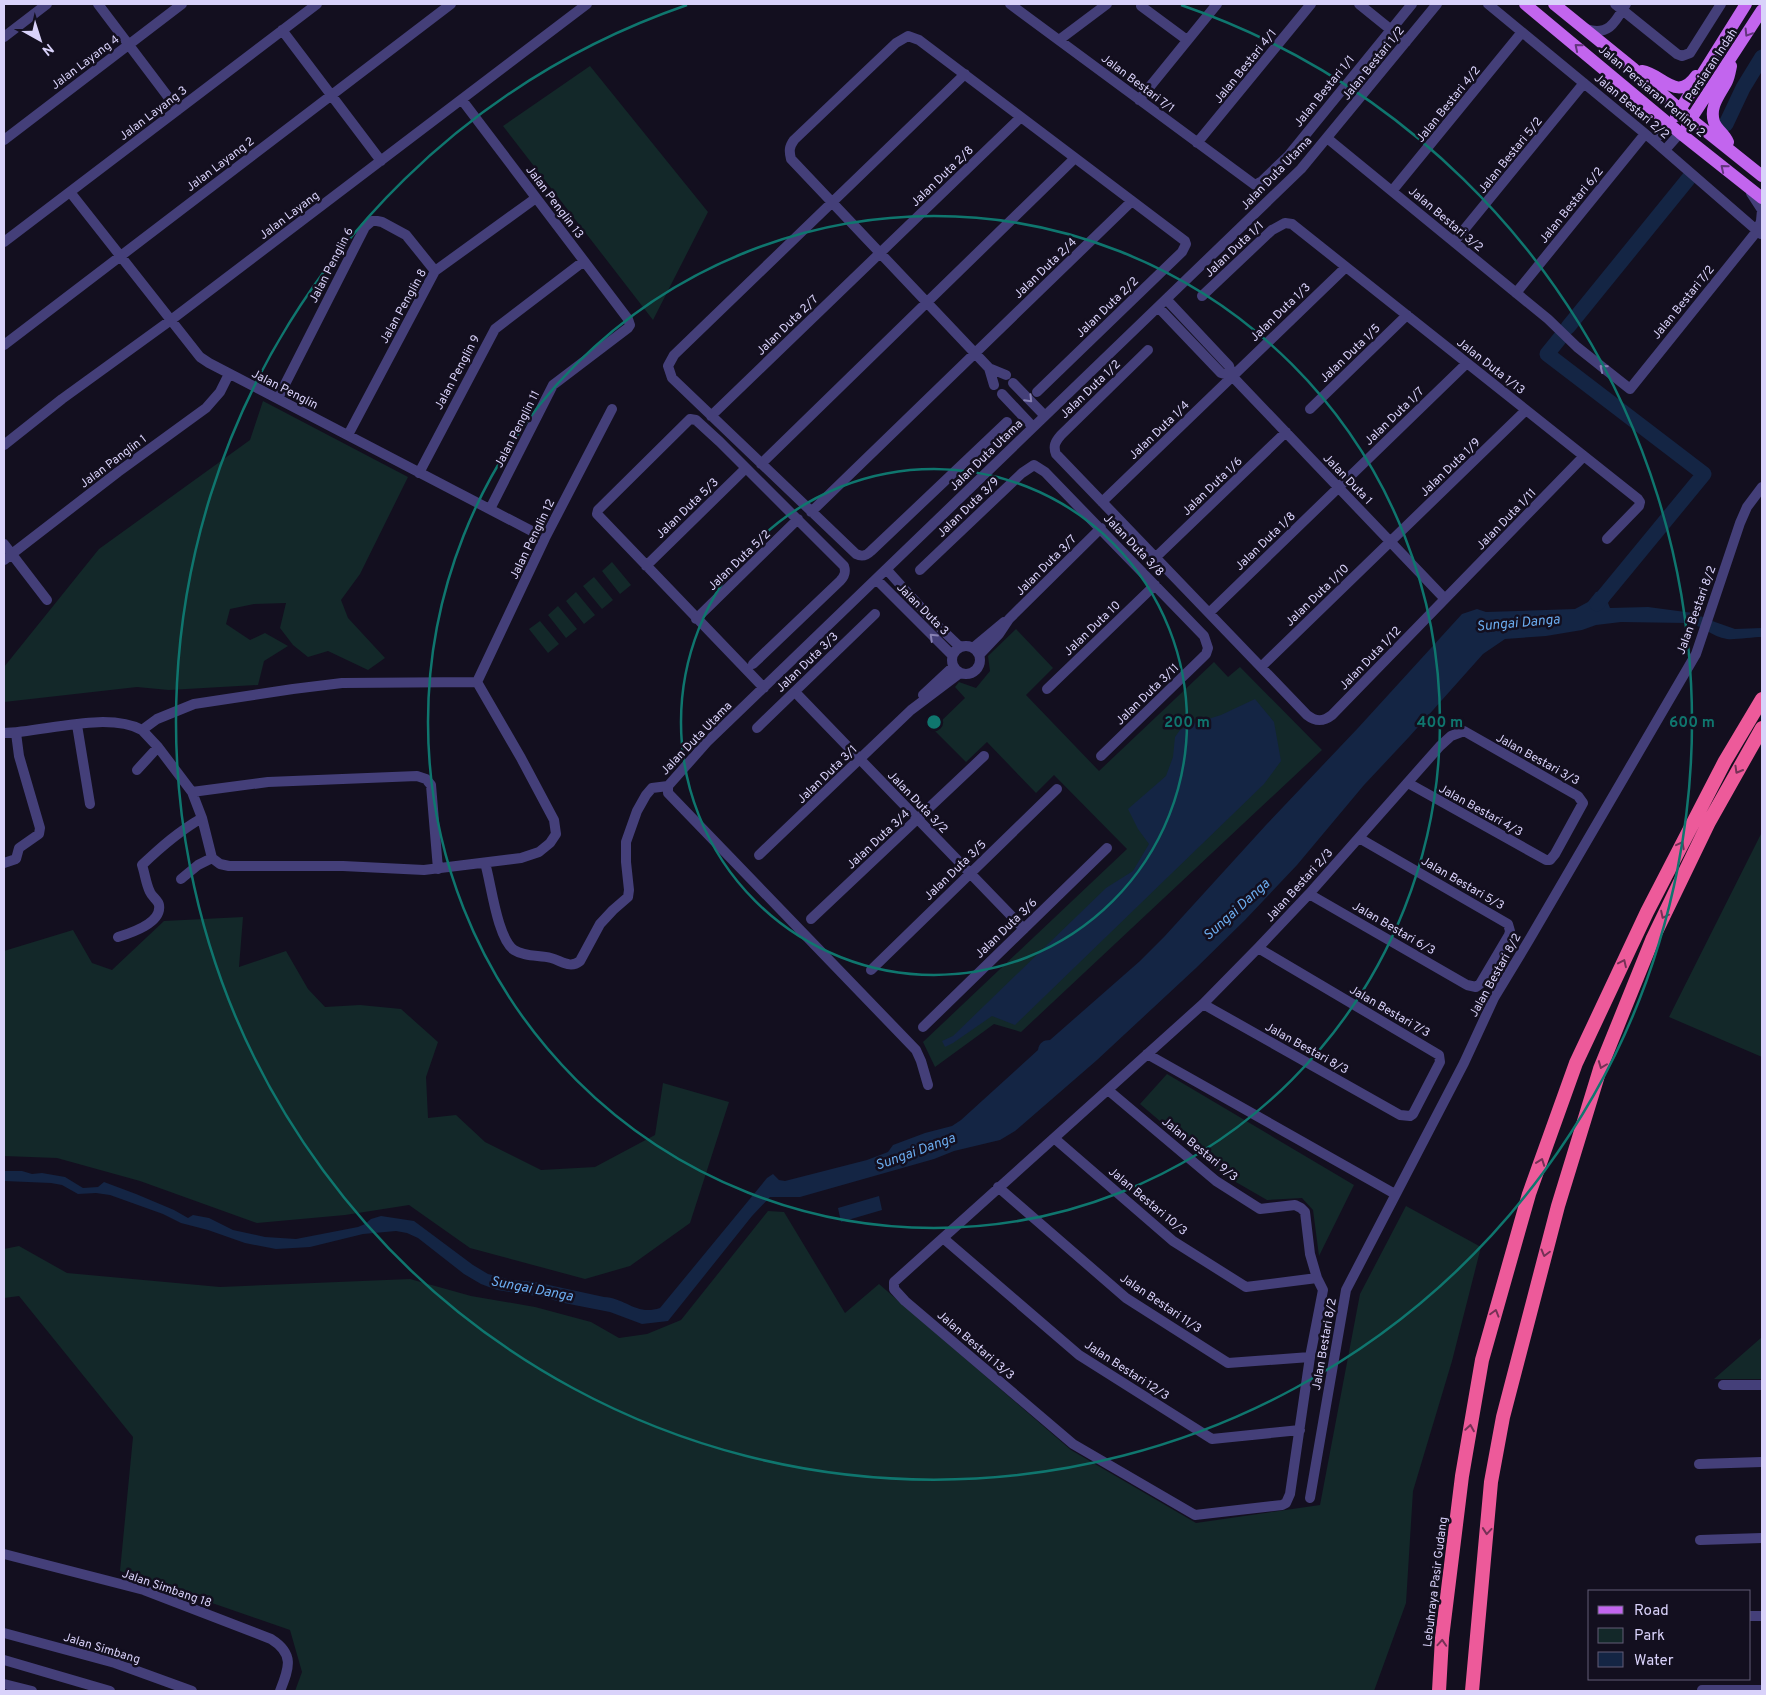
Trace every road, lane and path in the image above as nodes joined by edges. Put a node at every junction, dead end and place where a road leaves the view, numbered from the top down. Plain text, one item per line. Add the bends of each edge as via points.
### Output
1 (47, 4) edge
2 (98, 4) edge
3 (182, 4) edge
4 (317, 4) edge
5 (451, 4) edge
6 (587, 4) edge
7 (1010, 4) edge
8 (1107, 4) edge
9 (1217, 4) edge
10 (1311, 4) edge
11 (1359, 4) edge
12 (1412, 4) edge
13 (1437, 4) edge
14 (1488, 4) edge
15 (1525, 4) edge
16 (1554, 4) edge
17 (1721, 4) edge
18 (1746, 4) edge
19 (1141, 6) dead end
20 (1621, 6) edge
21 (1762, 10) edge
22 (1391, 29) junction
23 (1585, 29) junction
24 (282, 30) junction
25 (1522, 32) junction
26 (4, 36) edge
27 (1060, 40) junction
28 (1187, 40) junction
29 (1406, 42) junction
30 (128, 44) junction
31 (1718, 49) junction
32 (1733, 56) junction
33 (1634, 69) junction
34 (965, 74) junction
35 (1584, 83) junction
36 (332, 95) junction
37 (462, 100) junction
38 (1139, 100) junction
39 (178, 110) junction
40 (1680, 110) junction
41 (1021, 117) junction
42 (1692, 120) junction
43 (1669, 123) junction
44 (1680, 133) junction
45 (1646, 134) junction
46 (1327, 138) junction
47 (4, 140) edge
48 (1654, 140) junction
49 (1197, 143) junction
50 (1665, 150) junction
51 (1734, 152) junction
52 (1075, 158) junction
53 (382, 161) junction
54 (1762, 176) edge
55 (1250, 182) joint
56 (1750, 188) junction
57 (1392, 191) junction
58 (70, 192) junction
59 (536, 198) junction
60 (1762, 198) edge
61 (1132, 201) junction
62 (832, 202) junction
63 (1285, 223) joint
64 (1761, 231) edge
65 (4, 242) edge
66 (1454, 242) junction
67 (880, 253) junction
68 (121, 256) junction
69 (584, 261) junction
70 (1346, 266) junction
71 (435, 271) junction
72 (1516, 293) junction
73 (1202, 296) dead end
74 (1166, 300) junction
75 (927, 302) junction
76 (1158, 307) junction
77 (1407, 315) junction
78 (171, 320) junction
79 (624, 331) joint
80 (4, 345) edge
81 (1148, 350) dead end
82 (975, 353) junction
83 (1467, 363) junction
84 (989, 368) junction
85 (229, 374) junction
86 (1006, 375) dead end
87 (1232, 376) junction
88 (1013, 383) dead end
89 (994, 385) dead end
90 (1630, 390) joint
91 (1037, 392) dead end
92 (1002, 394) dead end
93 (278, 398) junction
94 (612, 409) dead end
95 (1310, 409) dead end
96 (1526, 410) junction
97 (711, 416) junction
98 (1045, 416) junction
99 (1007, 422) dead end
100 (1033, 427) junction
101 (1286, 432) junction
102 (348, 435) junction
103 (4, 445) edge
104 (1584, 456) junction
105 (761, 464) junction
106 (1034, 465) joint
107 (746, 468) junction
108 (419, 473) junction
109 (1338, 487) junction
110 (1762, 487) edge
111 (1102, 502) junction
112 (490, 509) junction
113 (811, 512) junction
114 (798, 519) junction
115 (1100, 528) junction
116 (546, 538) junction
117 (1607, 539) dead end
118 (1391, 542) junction
119 (4, 544) edge
120 (8, 557) edge
121 (1156, 557) junction
122 (646, 566) junction
123 (887, 570) junction
124 (920, 570) dead end
125 (876, 579) junction
126 (1155, 585) junction
127 (1445, 598) junction
128 (47, 600) dead end
129 (1209, 613) junction
130 (875, 614) dead end
131 (696, 619) junction
132 (960, 647) junction
133 (1208, 648) joint
134 (977, 650) junction
135 (952, 655) junction
136 (753, 664) dead end
137 (1261, 667) junction
138 (957, 670) junction
139 (477, 682) junction
140 (764, 688) junction
141 (1047, 689) dead end
142 (795, 692) junction
143 (1762, 699) edge
144 (77, 725) junction
145 (757, 728) dead end
146 (1762, 728) edge
147 (142, 730) junction
148 (1464, 731) joint
149 (4, 733) edge
150 (16, 733) junction
151 (158, 747) junction
152 (984, 756) dead end
153 (1101, 756) dead end
154 (860, 759) junction
155 (137, 770) dead end
156 (1408, 783) junction
157 (1057, 789) dead end
158 (668, 790) junction
159 (192, 792) junction
160 (90, 804) dead end
161 (202, 818) junction
162 (917, 818) junction
163 (1358, 838) junction
164 (1107, 848) dead end
165 (759, 856) dead end
166 (212, 858) junction
167 (1541, 858) joint
168 (4, 863) edge
169 (485, 863) junction
170 (438, 869) junction
171 (970, 873) junction
172 (181, 879) dead end
173 (1309, 894) junction
174 (811, 919) dead end
175 (1024, 929) junction
176 (118, 937) dead end
177 (1258, 948) junction
178 (871, 970) dead end
179 (1467, 984) joint
180 (1203, 1004) junction
181 (923, 1027) dead end
182 (1147, 1054) junction
183 (928, 1085) dead end
184 (1108, 1090) junction
185 (1400, 1115) joint
186 (1054, 1138) junction
187 (998, 1187) junction
188 (1395, 1194) junction
189 (944, 1238) junction
190 (1317, 1278) junction
191 (1310, 1357) junction
192 (1762, 1384) edge
193 (1723, 1385) dead end
194 (1300, 1430) junction
195 (1762, 1462) edge
196 (1699, 1464) dead end
197 (1310, 1498) dead end
198 (1762, 1538) edge
199 (1700, 1540) dead end
200 (4, 1554) edge
201 (4, 1633) edge
202 (4, 1660) edge
203 (4, 1684) edge
204 (282, 1687) edge
205 (1702, 1690) dead end
206 (1762, 1690) edge
207 (32, 1691) edge
208 (110, 1691) edge
209 (192, 1691) edge
210 (1439, 1691) edge
211 (1472, 1691) edge

1 - 26 street
2 - 30 street
3 - 30 street, Jalan Layang 4
4 - 24 street, Jalan Layang 3
5 - 36 street, Jalan Layang 2
6 - 37 street, Jalan Layang
7 - 27 street, Jalan Bestari 7/1
8 - 27 street
9 - 28 street
10 - 49 street, Jalan Bestari 4/1
11 - 22 street
12 - 22 street, Jalan Bestari 1/1
13 - 29 street, Jalan Bestari 1/2
14 - 25 street, Jalan Bestari 2/2
43 -> 15 main road, Jalan Persiaran Perling 2
16 - 23 main road, Jalan Persiaran Perling 2
17 - 20 street via 1690,53 1682,56
18 - 31 main road, Persiaran Indah
19 - 28 street
20 - 23 street via 1615,21 1604,31 1596,33
21 -> 32 main road, Persiaran Indah
22 - 29 street
22 - 55 street, Jalan Bestari 1/1 via 1289,155 1259,183
23 - 33 main road, Jalan Persiaran Perling 2
24 - 36 street
24 - 39 street, Jalan Layang 3
25 - 35 street, Jalan Bestari 2/2
25 - 57 street, Jalan Bestari 4/2
27 - 38 street, Jalan Bestari 7/1
28 - 38 street
29 - 46 street, Jalan Bestari 1/2
30 - 39 street
30 - 47 street, Jalan Layang 4
31 - 33 main road via 1692,81 1678,88 1648,72
31 - 40 main road, Persiaran Indah
32 - 42 main road, Persiaran Indah
32 - 51 main road via 1728,80 1716,99 1713,115 1717,128
33 - 40 main road, Jalan Persiaran Perling 2
34 - 41 street
34 - 62 street
34 - 62 street via 919,40 908,36 902,38 794,140 789,150 791,159
35 - 45 street, Jalan Bestari 2/2
35 - 66 street, Jalan Bestari 5/2
36 - 53 street
36 - 68 street, Jalan Layang 2
37 - 53 street, Jalan Layang
37 - 59 street, Jalan Penglin 13
38 - 49 street, Jalan Bestari 7/1
39 - 58 street, Jalan Layang 3
40 - 42 main road, Jalan Persiaran Perling 2
40 - 43 main road, Persiaran Indah
41 - 52 street
41 - 67 street, Jalan Duta 2/8
42 - 44 main road, Persiaran Indah
42 - 51 main road, Jalan Persiaran Perling 2
43 - 44 main road, Jalan Persiaran Perling 2
43 - 48 street
44 - 50 street
56 -> 44 main road, Jalan Persiaran Perling 2
45 - 48 street, Jalan Bestari 2/2
45 - 72 street, Jalan Bestari 6/2
46 - 57 street, Jalan Bestari 3/2
46 - 74 street, Jalan Duta Utama via 1302,169
48 - 50 street, Jalan Bestari 2/2
49 - 55 street, Jalan Bestari 7/1
50 - 64 street, Jalan Bestari 2/2
51 - 54 main road, Jalan Persiaran Perling 2
52 - 61 street
52 - 75 street
53 - 78 street, Jalan Layang
56 - 60 main road, Jalan Persiaran Perling 2
56 - 64 street via 1762,210
57 - 66 street, Jalan Bestari 3/2
58 - 65 street, Jalan Layang 3
58 - 68 street, Jalan Penglin
59 - 69 street, Jalan Penglin 13
59 - 71 street, Jalan Penglin 8
61 - 82 street, Jalan Duta 2/4
61 - 91 street, Jalan Duta 2/2 via 1186,244 1182,252
62 - 67 street
62 - 97 street via 670,361 668,366 672,378
63 - 70 street, Jalan Duta 1/13 via 1292,224
63 - 73 street, Jalan Duta 1/1 via 1272,230
64 - 90 street, Jalan Bestari 7/2
66 - 72 street, Jalan Bestari 3/2
67 - 75 street
67 - 97 street, Jalan Duta 2/7
68 - 78 street, Jalan Penglin
68 - 80 street, Jalan Layang 2
69 - 79 street, Jalan Penglin 13 via 628,319 630,325
69 - 108 street, Jalan Penglin 9 via 494,329
70 - 77 street, Jalan Duta 1/13
70 - 87 street, Jalan Duta 1/3
71 - 93 street, Jalan Penglin 6 via 406,235 382,222 368,224
71 - 102 street, Jalan Penglin 8
90 -> 72 street, Jalan Bestari 3/2
74 - 76 street, Jalan Duta Utama
74 - 87 street, Jalan Duta 1 via 1229,366
75 - 82 street
75 - 105 street
76 - 87 street, Jalan Duta 1 via 1221,373
76 - 98 street, Jalan Duta Utama
77 - 83 street, Jalan Duta 1/13
77 - 95 street, Jalan Duta 1/5
78 - 85 street, Jalan Penglin via 200,357
78 - 103 street, Jalan Layang
79 - 112 street, Jalan Penglin 11 via 553,385
81 - 111 street, Jalan Duta 1/2 via 1056,441 1054,448 1062,461
82 - 84 street
82 - 113 street, Jalan Duta 2/4
83 - 96 street, Jalan Duta 1/13
83 - 109 street, Jalan Duta 1/7
84 - 86 street
84 - 89 street
85 - 93 street, Jalan Penglin
85 - 120 street, Jalan Panglin 1 via 220,392 206,408
87 - 101 street, Jalan Duta 1
87 - 111 street, Jalan Duta 1/4
88 -> 98 street
92 - 100 street
93 - 102 street, Jalan Penglin
94 - 116 street, Jalan Penglin 12
96 - 104 street, Jalan Duta 1/13
96 - 118 street, Jalan Duta 1/9
97 - 105 street
98 - 100 street, Jalan Duta Utama
99 - 113 street via 868,554 856,554
100 - 123 street, Jalan Duta Utama
101 - 109 street, Jalan Duta 1
101 - 121 street, Jalan Duta 1/6
102 - 108 street, Jalan Penglin
104 - 117 street, Jalan Duta 1/13 via 1640,502
104 - 127 street, Jalan Duta 1/11
105 - 113 street
106 - 115 street, Jalan Duta 3/8 via 1045,472
106 - 124 street, Jalan Duta 3/9
107 - 114 street
107 - 122 street, Jalan Duta 5/3
107 - 122 street via 696,420 687,421 598,510 599,517
108 - 112 street, Jalan Penglin
109 - 118 street, Jalan Duta 1
109 - 129 street, Jalan Duta 1/8
110 - 188 street, Jalan Bestari 8/2 via 1747,507 1696,654 1494,998 1464,1063
111 - 121 street
112 - 116 street, Jalan Penglin
114 - 131 street, Jalan Duta 5/2
114 - 136 street via 844,566 845,574
115 - 126 street, Jalan Duta 3/8
115 - 134 street, Jalan Duta 3/7 via 1009,619 999,634
116 - 139 street, Jalan Penglin 12
118 - 127 street, Jalan Duta 1
118 - 137 street, Jalan Duta 1/10
119 - 120 street
120 - 128 street
121 - 129 street
122 - 131 street
123 - 125 street, Jalan Duta Utama
123 - 132 street, Jalan Duta 3
135 -> 125 street, Jalan Duta 3
125 - 140 street, Jalan Duta Utama
126 - 133 street, Jalan Duta 3/8 via 1204,636
126 - 141 street, Jalan Duta 10
127 - 137 street, Jalan Duta 1/12 via 1326,720 1313,720
129 - 137 street
130 - 142 street, Jalan Duta 3/3
131 - 140 street
132 - 134 street via 967,645
132 - 135 street
133 - 153 street, Jalan Duta 3/11 via 1202,658
134 - 138 street via 981,659 978,668 970,674
135 - 138 street
138 - 154 street, Jalan Duta 3/1
139 - 147 street via 342,683 300,688 194,704 157,719
139 - 169 street via 554,820 556,834 539,852
140 - 158 street, Jalan Duta Utama via 707,742
142 - 145 street, Jalan Duta 3/3
142 - 154 street, Jalan Duta 3/2
210 -> 143 highway, Lebuhraya Pasir Gudang via 1442,1638 1462,1476 1482,1360 1529,1194 1576,1063 1646,912 1725,761
144 - 147 street via 111,722
144 - 150 street
144 - 160 street
146 -> 211 highway via 1709,822 1658,929 1600,1069 1558,1206 1503,1417 1491,1482
147 - 151 street
148 - 156 street, Jalan Bestari 2/3 via 1451,736 1440,746
148 - 167 street, Jalan Bestari 3/3 via 1582,799 1582,807 1555,854 1550,860
149 - 150 street
150 - 168 street via 40,834 20,848 16,859
151 - 155 street
151 - 159 street
152 - 162 street, Jalan Duta 3/4
154 - 162 street, Jalan Duta 3/2
154 - 165 street, Jalan Duta 3/1
156 - 163 street, Jalan Bestari 2/3
156 - 167 street, Jalan Bestari 4/3
157 - 171 street, Jalan Duta 3/5
158 - 169 street via 652,788 647,792 626,842 628,897 602,920 580,961 570,966 513,949 505,939
158 - 183 street via 916,1050
159 - 161 street
159 - 170 street via 268,782 417,776 431,785
161 - 166 street
161 - 176 street via 169,840 142,865 159,908 156,917 147,925
162 - 171 street, Jalan Duta 3/2
162 - 174 street, Jalan Duta 3/4
163 - 173 street, Jalan Bestari 2/3
163 - 179 street, Jalan Bestari 5/3 via 1508,924 1509,935 1484,980 1476,987
164 - 175 street, Jalan Duta 3/6
166 - 170 street via 229,866
166 - 172 street
169 - 170 street
171 - 175 street, Jalan Duta 3/2
171 - 178 street, Jalan Duta 3/5
173 - 177 street, Jalan Bestari 2/3
173 - 179 street, Jalan Bestari 6/3
175 - 181 street, Jalan Duta 3/6
177 - 180 street, Jalan Bestari 2/3
177 - 185 street, Jalan Bestari 7/3 via 1439,1055 1440,1062 1416,1109 1410,1116
180 - 182 street, Jalan Bestari 2/3
180 - 185 street, Jalan Bestari 8/3
182 - 184 street, Jalan Bestari 13/3
182 - 188 street
184 - 186 street, Jalan Bestari 13/3
184 - 190 street, Jalan Bestari 9/3 via 1216,1181 1260,1209 1301,1208 1307,1217 1310,1254
186 - 187 street, Jalan Bestari 13/3
186 - 190 street, Jalan Bestari 10/3 via 1173,1240 1246,1287
187 - 189 street, Jalan Bestari 13/3
187 - 191 street, Jalan Bestari 11/3 via 1126,1298 1228,1363
188 - 197 street, Jalan Bestari 8/2 via 1346,1290
189 - 194 street, Jalan Bestari 12/3 via 1079,1355 1212,1439
189 - 194 street, Jalan Bestari 13/3 via 894,1282 898,1295 1072,1444 1195,1515 1286,1503
190 - 191 street via 1323,1290
191 - 194 street
192 - 193 street
195 - 196 street
198 - 199 street
200 - 204 street, Jalan Simbang 18 via 144,1590 271,1639 283,1649 289,1661
201 - 209 street, Jalan Simbang via 115,1663
202 - 208 street
203 - 207 street
205 - 206 street

